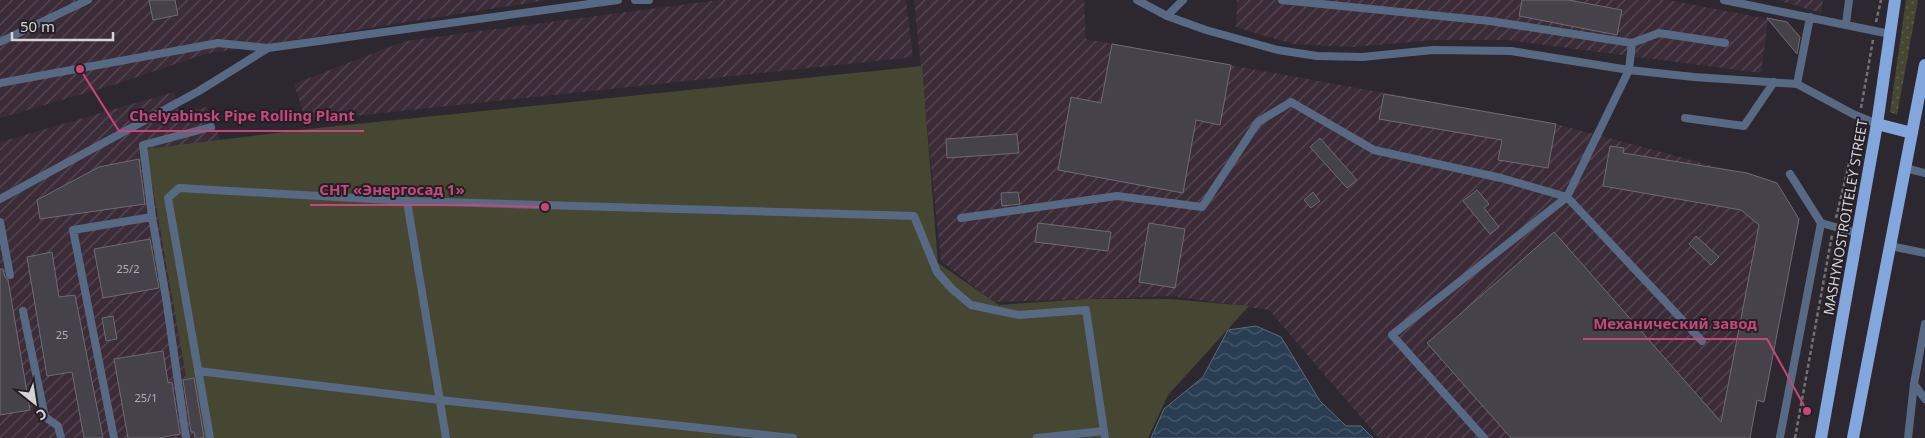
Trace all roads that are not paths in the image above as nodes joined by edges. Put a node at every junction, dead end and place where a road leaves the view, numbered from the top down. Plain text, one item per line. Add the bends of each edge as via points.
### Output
1 (88, 0) edge
2 (618, 0) edge
3 (635, 0) edge
4 (650, 0) edge
5 (1137, 0) edge
6 (1183, 0) edge
7 (1282, 0) edge
8 (1724, 0) edge
9 (1849, 0) edge
10 (1895, 0) edge
11 (1167, 16) junction
12 (1810, 17) junction
13 (1846, 24) junction
14 (1890, 34) junction
15 (0, 42) edge
16 (1725, 43) dead end
17 (1632, 44) junction
18 (268, 48) junction
19 (1925, 65) edge
20 (1629, 70) junction
21 (1774, 82) junction
22 (0, 83) edge
23 (1797, 84) junction
24 (1685, 118) dead end
25 (1877, 124) junction
26 (211, 127) dead end
27 (1912, 133) junction
28 (1905, 168) junction
29 (1925, 172) edge
30 (1790, 174) dead end
31 (1567, 197) junction
32 (0, 199) edge
33 (407, 202) junction
34 (152, 217) junction
35 (961, 218) dead end
36 (0, 222) edge
37 (1821, 223) junction
38 (1857, 233) junction
39 (1890, 246) junction
40 (1925, 253) edge
41 (10, 274) dead end
42 (23, 311) dead end
43 (1925, 324) edge
44 (1702, 341) dead end
45 (198, 371) junction
46 (1914, 384) junction
47 (1925, 399) edge
48 (440, 400) junction
49 (1104, 434) edge
50 (1780, 437) edge
51 (61, 438) edge
52 (114, 438) edge
53 (186, 438) edge
54 (210, 438) edge
55 (446, 438) edge
56 (793, 438) edge
57 (1037, 438) edge
58 (1484, 438) edge
59 (1821, 438) edge
60 (1852, 438) edge
61 (1908, 438) edge

1 - 15 lane
2 - 18 lane
3 - 4 lane
5 - 11 lane
6 - 11 lane
7 - 17 lane via 1490,21
8 - 12 lane
9 - 13 lane
10 - 14 main road, MASHYNOSTROITELEY STREET
11 - 20 lane via 1278,50 1317,56 1511,50
12 - 13 lane
12 - 23 lane
13 - 14 lane
14 - 25 main road, MASHYNOSTROITELEY STREET
16 - 17 lane via 1659,34
17 - 20 lane
18 - 22 lane via 218,43
18 - 32 lane via 199,91
19 - 27 main road
20 - 21 lane
20 - 31 lane
21 - 23 lane
21 - 24 lane via 1744,126
23 - 25 lane
25 - 27 main road
25 - 38 main road, MASHYNOSTROITELEY STREET
26 - 34 lane via 143,145
27 - 28 main road
28 - 29 lane
28 - 39 main road
30 - 37 lane
31 - 35 lane via 1501,178 1374,150 1291,102 1258,122 1202,207 1117,196
31 - 44 lane
31 - 58 lane via 1392,335
33 - 45 lane via 179,188 168,198
33 - 48 lane
33 - 49 lane via 914,216 937,272 971,305 1019,315 1086,310
34 - 52 lane via 73,230
34 - 53 lane
36 - 41 lane
37 - 38 lane
37 - 50 lane
38 - 59 main road, MASHYNOSTROITELEY STREET
39 - 40 lane
39 - 60 main road
42 - 51 lane via 46,417 58,426
43 - 46 lane
45 - 48 lane
45 - 54 lane
46 - 47 lane
46 - 61 lane
48 - 55 lane
48 - 56 lane
49 - 57 lane

